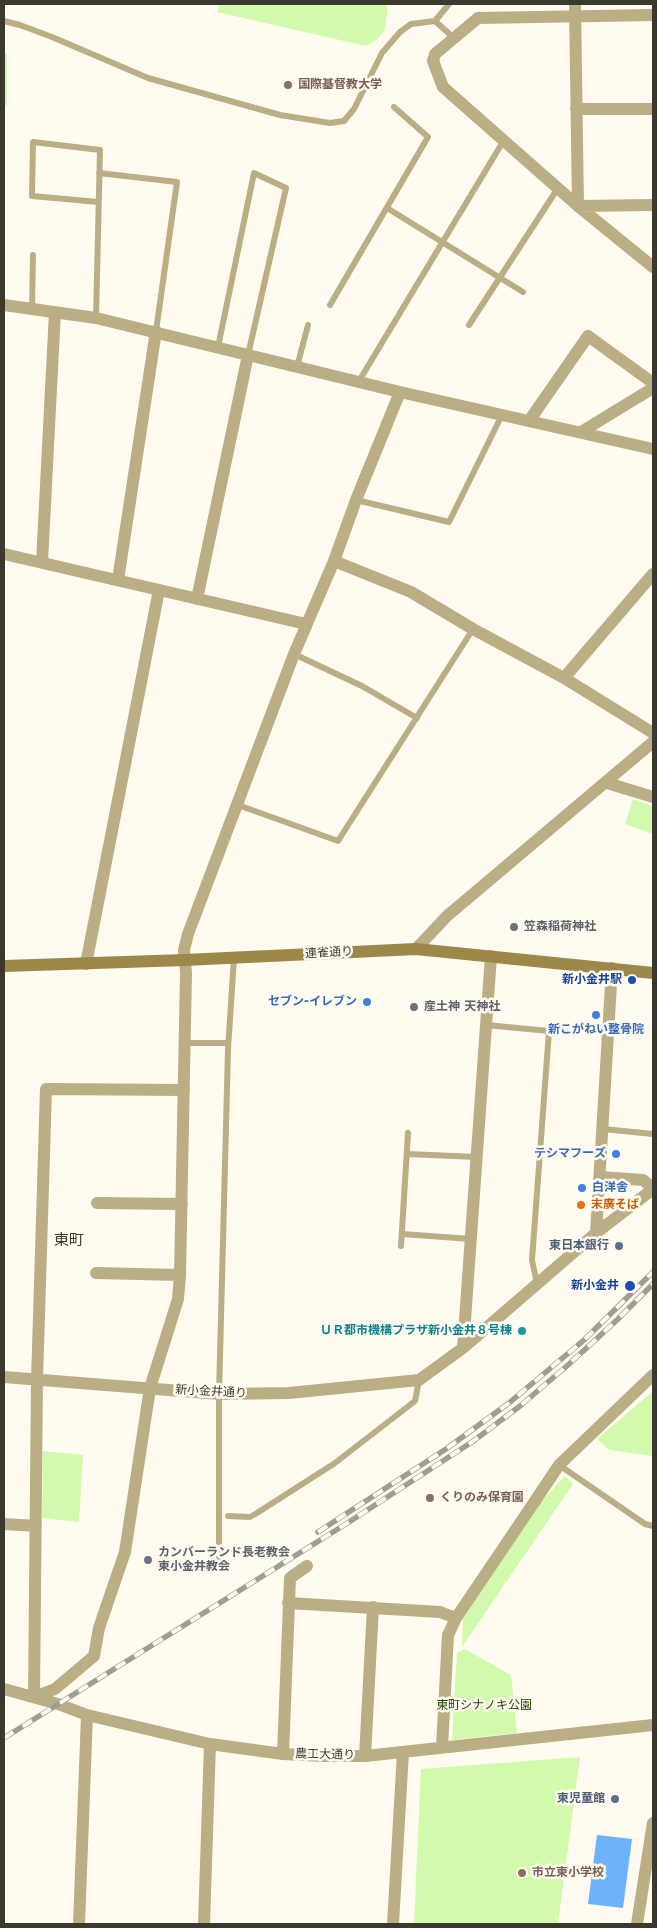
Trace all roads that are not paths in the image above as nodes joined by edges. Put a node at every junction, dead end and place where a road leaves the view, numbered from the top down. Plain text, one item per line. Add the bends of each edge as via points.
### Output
1 (449, 4) edge
2 (575, 10) edge
3 (653, 15) edge
4 (435, 21) junction
5 (4, 22) edge
6 (454, 38) junction
7 (394, 106) dead end
8 (576, 109) junction
9 (653, 109) edge
10 (504, 140) junction
11 (99, 173) junction
12 (558, 188) junction
13 (98, 202) junction
14 (653, 205) edge
15 (578, 206) junction
16 (387, 208) junction
17 (443, 242) junction
18 (33, 255) dead end
19 (653, 267) edge
20 (501, 278) junction
21 (523, 292) dead end
22 (4, 305) edge
23 (330, 305) dead end
24 (32, 308) junction
25 (54, 312) junction
26 (96, 318) junction
27 (308, 325) dead end
28 (469, 325) dead end
29 (156, 332) junction
30 (218, 347) junction
31 (248, 355) junction
32 (298, 366) junction
33 (359, 382) junction
34 (653, 383) edge
35 (653, 388) edge
36 (400, 392) junction
37 (502, 416) junction
38 (529, 421) junction
39 (581, 432) junction
40 (653, 449) edge
41 (356, 500) junction
42 (4, 554) edge
43 (334, 561) junction
44 (42, 562) junction
45 (653, 574) edge
46 (118, 580) junction
47 (159, 590) junction
48 (197, 599) junction
49 (306, 624) junction
50 (472, 629) junction
51 (294, 654) junction
52 (564, 678) junction
53 (417, 718) junction
54 (653, 733) edge
55 (653, 742) edge
56 (607, 783) junction
57 (653, 797) edge
58 (238, 804) junction
59 (416, 949) junction
60 (491, 956) junction
61 (234, 958) junction
62 (185, 960) junction
63 (86, 964) junction
64 (4, 966) edge
65 (612, 968) junction
66 (653, 972) edge
67 (486, 1025) junction
68 (185, 1043) junction
69 (228, 1044) junction
70 (184, 1090) junction
71 (603, 1129) junction
72 (408, 1133) dead end
73 (653, 1134) edge
74 (407, 1154) junction
75 (477, 1157) junction
76 (600, 1177) junction
77 (652, 1190) edge
78 (97, 1204) dead end
79 (182, 1204) junction
80 (596, 1233) junction
81 (402, 1234) junction
82 (471, 1239) junction
83 (401, 1246) dead end
84 (96, 1274) dead end
85 (180, 1275) junction
86 (536, 1284) junction
87 (463, 1348) junction
88 (653, 1375) edge
89 (4, 1377) edge
90 (37, 1380) junction
91 (419, 1380) junction
92 (150, 1388) junction
93 (219, 1394) junction
94 (560, 1465) junction
95 (228, 1516) dead end
96 (4, 1524) edge
97 (36, 1526) junction
98 (653, 1526) edge
99 (219, 1563) dead end
100 (307, 1566) dead end
101 (288, 1603) junction
102 (373, 1607) junction
103 (456, 1618) junction
104 (4, 1689) edge
105 (34, 1697) junction
106 (87, 1714) junction
107 (653, 1725) edge
108 (210, 1744) junction
109 (442, 1747) junction
110 (402, 1752) junction
111 (283, 1754) junction
112 (365, 1756) junction
113 (653, 1823) edge
114 (79, 1924) edge
115 (204, 1924) edge
116 (393, 1924) edge
117 (637, 1924) edge

1 - 4 lane
2 - 3 street
2 - 6 street via 478,18
2 - 8 street
4 - 5 lane via 411,24 400,32 382,53 354,109 344,121 330,123 280,115 148,78 46,35
4 - 6 lane
6 - 10 street via 435,54 433,61 443,87
7 - 16 lane via 428,136
8 - 9 street
8 - 15 street
10 - 12 street
10 - 17 lane
11 - 13 lane
11 - 13 lane via 100,150 33,142 32,196
11 - 29 lane via 177,182
12 - 15 street
12 - 20 lane
13 - 26 lane
14 - 15 street
15 - 19 street
16 - 17 lane
16 - 23 lane
17 - 20 lane
17 - 33 lane
18 - 24 lane
20 - 21 lane
20 - 28 lane
22 - 24 street
24 - 25 street
25 - 26 street
25 - 44 street
26 - 29 street
27 - 32 lane
29 - 30 street
29 - 46 street
30 - 31 street
30 - 31 lane via 254,173 286,188
31 - 32 street
31 - 48 street
32 - 33 street
33 - 36 street
34 - 38 street via 588,336
35 - 39 street
36 - 37 street
36 - 41 street
37 - 38 street
37 - 41 lane via 449,522
38 - 39 street
39 - 40 street
41 - 43 street
42 - 44 street
43 - 49 street
43 - 50 street via 411,592
44 - 46 street
45 - 52 street
46 - 47 street
47 - 48 street
47 - 63 street
48 - 49 street
49 - 51 street
50 - 52 street
50 - 53 lane
51 - 53 lane via 362,686
51 - 58 street
52 - 54 street
53 - 58 lane via 338,842
55 - 56 street
56 - 57 street
56 - 59 street via 447,916
58 - 62 street via 188,934
59 - 60 main road, 連雀通り
59 - 61 main road, 連雀通り
60 - 65 main road, 連雀通り
60 - 67 street
61 - 62 main road, 連雀通り
61 - 69 lane
62 - 63 main road, 連雀通り
62 - 68 street
63 - 64 main road, 連雀通り
65 - 66 main road, 連雀通り
65 - 71 street
67 - 75 street
67 - 86 lane via 548,1031 532,1260
68 - 69 lane
68 - 70 street
69 - 93 lane
70 - 79 street
70 - 90 street via 46,1089
71 - 73 lane
71 - 76 street
72 - 74 lane
74 - 75 lane
74 - 81 lane
75 - 82 street
76 - 77 street via 644,1180
76 - 80 street
77 - 80 street
78 - 79 street
79 - 85 street
80 - 86 street
81 - 82 lane
81 - 83 lane
82 - 87 street
84 - 85 street
85 - 92 street via 178,1299
86 - 87 street
87 - 91 street
88 - 94 street
89 - 90 street, 新小金井通り
90 - 92 street, 新小金井通り
90 - 97 street
91 - 93 street, 新小金井通り via 289,1392
91 - 95 lane via 415,1401 335,1462 258,1514
92 - 93 street, 新小金井通り
92 - 105 street via 125,1552 98,1628 94,1656 55,1689
93 - 99 lane
94 - 98 lane via 645,1524
94 - 103 street
96 - 97 street
97 - 105 street
100 - 101 street via 290,1578
101 - 102 street
101 - 111 street
102 - 103 street via 440,1612
102 - 112 street
103 - 109 street via 448,1634
104 - 105 street, 農工大通り
105 - 106 street, 農工大通り
106 - 108 street, 農工大通り
106 - 114 street
107 - 109 street, 農工大通り
108 - 111 street, 農工大通り
108 - 115 street
109 - 110 street, 農工大通り
110 - 112 street, 農工大通り
110 - 116 street
111 - 112 street, 農工大通り
113 - 117 street

